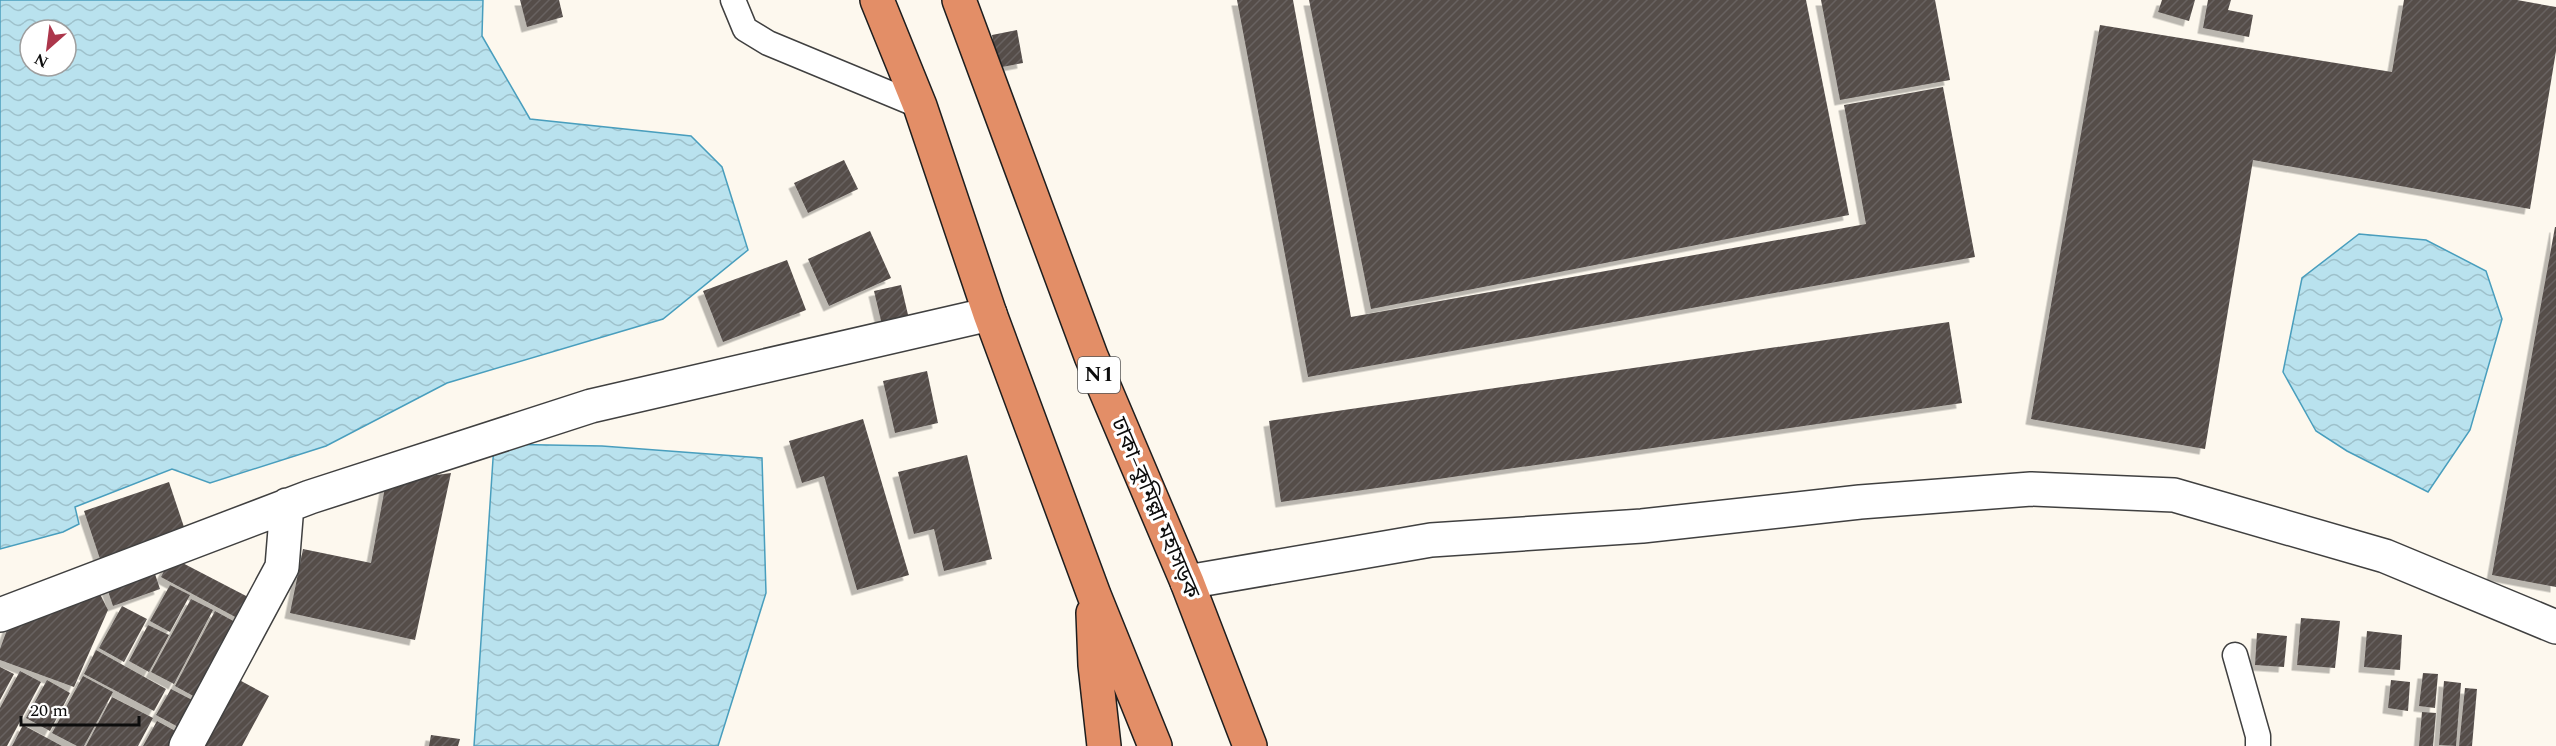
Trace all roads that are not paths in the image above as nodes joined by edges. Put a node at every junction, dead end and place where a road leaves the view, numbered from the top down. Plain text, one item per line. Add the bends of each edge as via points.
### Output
1 (733, 0) edge
2 (878, 0) edge
3 (959, 0) edge
4 (920, 106) junction
5 (990, 314) junction
6 (287, 505) junction
7 (1187, 582) junction
8 (1094, 595) junction
9 (0, 615) edge
10 (2556, 627) edge
11 (2235, 655) dead end
12 (2260, 743) edge
13 (186, 746) edge
14 (1104, 746) edge
15 (1155, 746) edge
16 (1250, 746) edge

1 - 4 lane via 745,29 768,43
2 - 4 highway
3 - 7 highway, ঢাকা–কুমিল্লা মহাসড়ক / N1 via 1091,356
4 - 5 highway
5 - 6 street via 591,406
5 - 8 highway
6 - 9 street
6 - 13 street via 282,567
7 - 10 street via 1431,540 1642,526 1860,502 2031,489 2174,495 2385,556
7 - 16 highway, ঢাকা–কুমিল্লা মহাসড়ক / N1
8 - 14 highway via 1095,665
8 - 15 highway
11 - 12 lane

